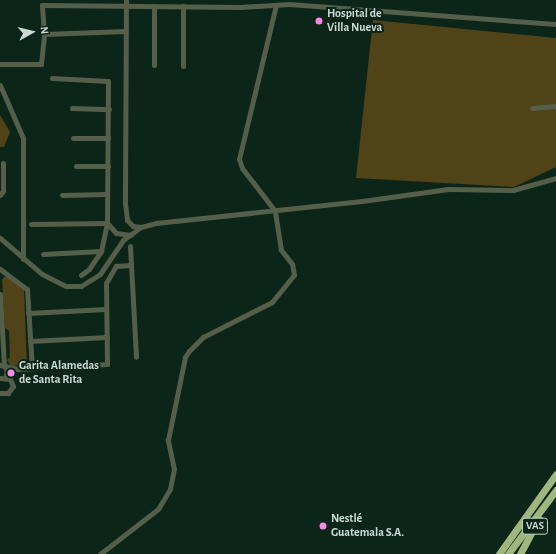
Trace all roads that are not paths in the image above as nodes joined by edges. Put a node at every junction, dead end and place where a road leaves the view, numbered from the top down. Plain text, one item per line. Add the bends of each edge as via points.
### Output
1 (291, 0) edge
2 (126, 2) edge
3 (59, 3) edge
4 (276, 5) junction
5 (296, 5) junction
6 (154, 6) junction
7 (183, 6) junction
8 (556, 24) edge
9 (126, 31) junction
10 (44, 34) junction
11 (0, 64) edge
12 (154, 65) dead end
13 (183, 66) dead end
14 (52, 78) dead end
15 (0, 85) edge
16 (556, 106) edge
17 (72, 108) dead end
18 (532, 108) dead end
19 (109, 109) junction
20 (73, 138) dead end
21 (108, 138) junction
22 (3, 163) dead end
23 (76, 166) dead end
24 (108, 166) junction
25 (556, 178) edge
26 (107, 194) junction
27 (0, 195) edge
28 (62, 195) dead end
29 (275, 211) junction
30 (107, 223) junction
31 (31, 224) dead end
32 (141, 227) junction
33 (131, 235) junction
34 (0, 238) edge
35 (130, 246) dead end
36 (101, 251) junction
37 (43, 254) dead end
38 (23, 259) junction
39 (131, 264) junction
40 (1, 272) edge
41 (81, 275) dead end
42 (0, 294) edge
43 (0, 309) edge
44 (106, 309) junction
45 (28, 313) junction
46 (1, 337) edge
47 (107, 338) junction
48 (30, 341) junction
49 (136, 357) dead end
50 (2, 365) edge
51 (32, 368) junction
52 (15, 369) junction
53 (2, 378) edge
54 (12, 381) junction
55 (0, 393) edge
56 (556, 474) edge
57 (556, 490) edge
58 (550, 498) junction
59 (100, 554) edge
60 (499, 554) edge
61 (508, 554) edge
62 (520, 554) edge

1 - 5 street
2 - 3 street
2 - 6 street
2 - 9 street
3 - 10 street via 42,5
4 - 5 street
4 - 7 street
4 - 29 street via 238,159
5 - 8 street
6 - 7 street
6 - 12 street
7 - 13 street
9 - 10 street
9 - 32 street via 126,211 130,224
10 - 11 street via 41,64
14 - 19 street via 105,79 109,84
15 - 38 street via 23,138
16 - 18 street
17 - 19 street
19 - 21 street
20 - 21 street
21 - 24 street
22 - 27 street via 3,190
23 - 24 street
24 - 26 street
25 - 29 street via 512,190 448,189
26 - 28 street
26 - 30 street
29 - 32 street via 156,223
29 - 59 street via 281,250 293,267 293,277 272,302 203,337 189,351 185,357 168,440 174,469 170,489 158,509
30 - 31 street
30 - 33 street via 116,233
30 - 36 street
32 - 33 street
33 - 38 street via 123,240 100,274 81,286 66,286 56,282
34 - 38 street
35 - 39 street
36 - 37 street
36 - 41 street via 89,269
39 - 44 street via 116,266 106,281
39 - 49 street
40 - 45 street via 26,288
42 - 43 street
43 - 46 street
44 - 45 street
44 - 47 street
45 - 48 street
46 - 50 street
47 - 48 street
47 - 51 street via 107,364
48 - 51 street
50 - 52 street
50 - 53 street via 7,372
51 - 52 street
52 - 54 street
53 - 54 street
54 - 55 street via 11,391
56 - 60 highway
57 - 58 highway
58 - 61 highway
58 - 62 highway, VAS

